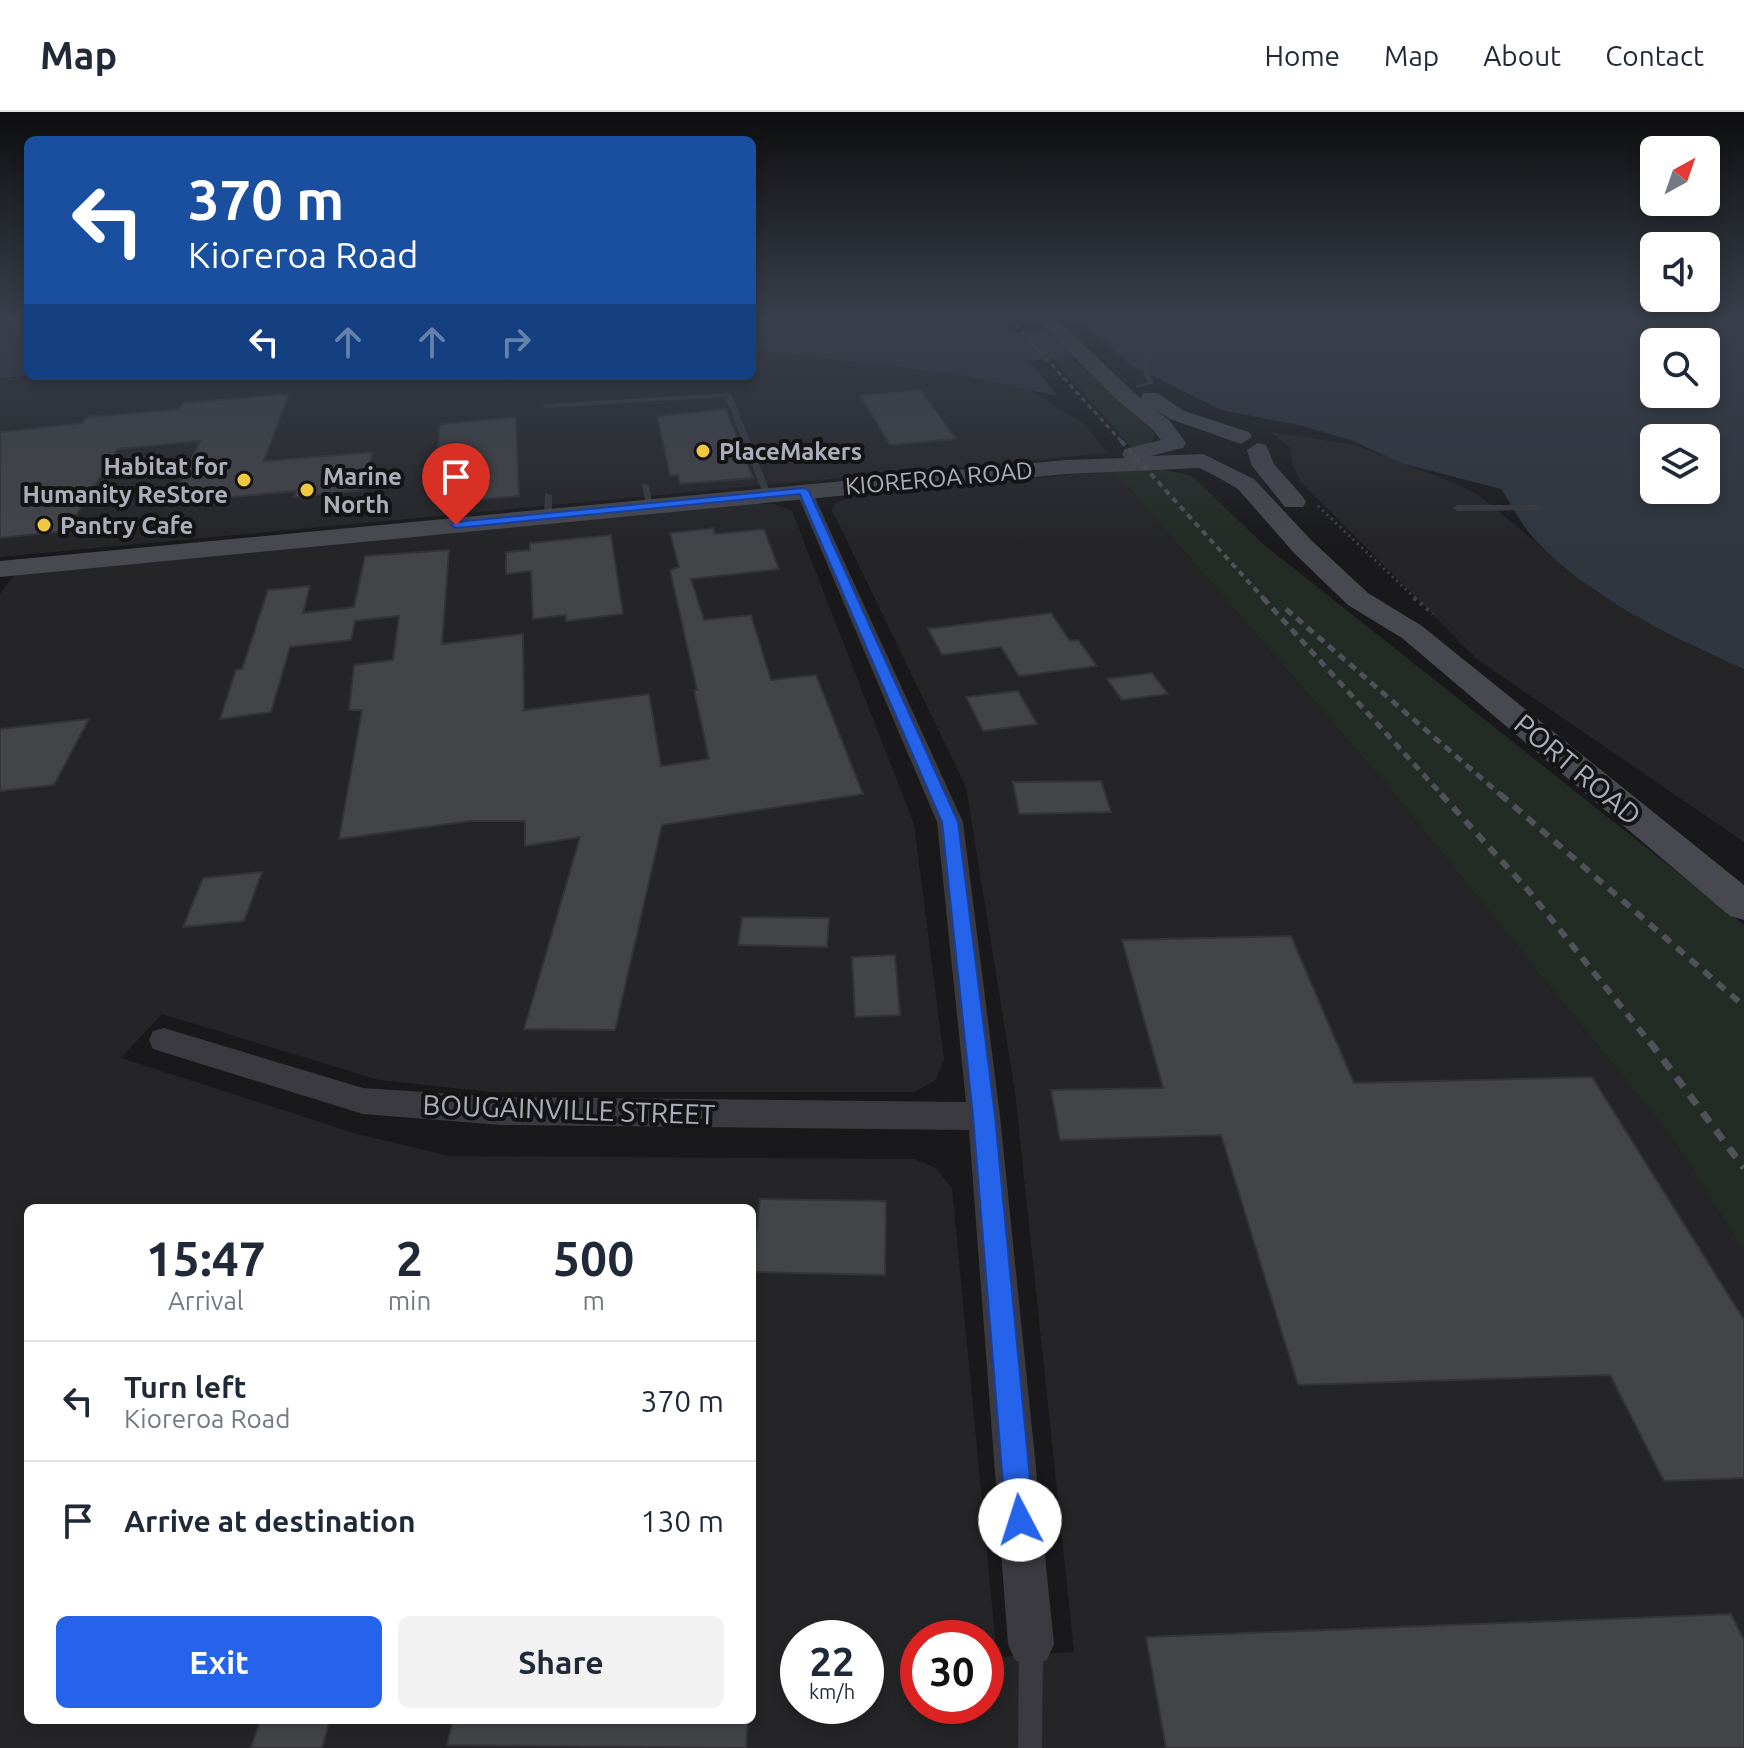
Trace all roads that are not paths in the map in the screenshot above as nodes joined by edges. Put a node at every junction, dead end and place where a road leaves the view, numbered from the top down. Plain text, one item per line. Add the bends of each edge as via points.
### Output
1 (1132, 394) edge
2 (1141, 394) edge
3 (545, 406) dead end
4 (1175, 443) junction
5 (1250, 444) junction
6 (1203, 461) junction
7 (1066, 467) junction
8 (804, 491) junction
9 (767, 494) junction
10 (1457, 508) dead end
11 (1538, 508) dead end
12 (0, 569) edge
13 (1424, 624) junction
14 (1744, 906) edge
15 (164, 1040) dead end
16 (984, 1116) junction
17 (1031, 1644) joint
18 (1030, 1748) edge

1 - 4 main road, PORT ROAD
2 - 5 main road, PORT ROAD
3 - 9 lane via 728,395
4 - 5 main road via 1193,432 1217,432
4 - 6 main road, PORT ROAD via 1182,453
4 - 7 main road, KIOREROA ROAD
5 - 6 main road via 1251,460
5 - 13 main road, PORT ROAD via 1263,466 1386,595
6 - 7 main road, KIOREROA ROAD
6 - 13 main road, PORT ROAD via 1246,484 1358,599
7 - 8 main road, KIOREROA ROAD
8 - 9 main road, KIOREROA ROAD
8 - 16 street via 950,822
9 - 12 main road, KIOREROA ROAD via 647,496
10 - 11 lane
13 - 14 main road, PORT ROAD
15 - 16 street, BOUGAINVILLE STREET via 363,1101 501,1111
16 - 17 street
17 - 18 lane

